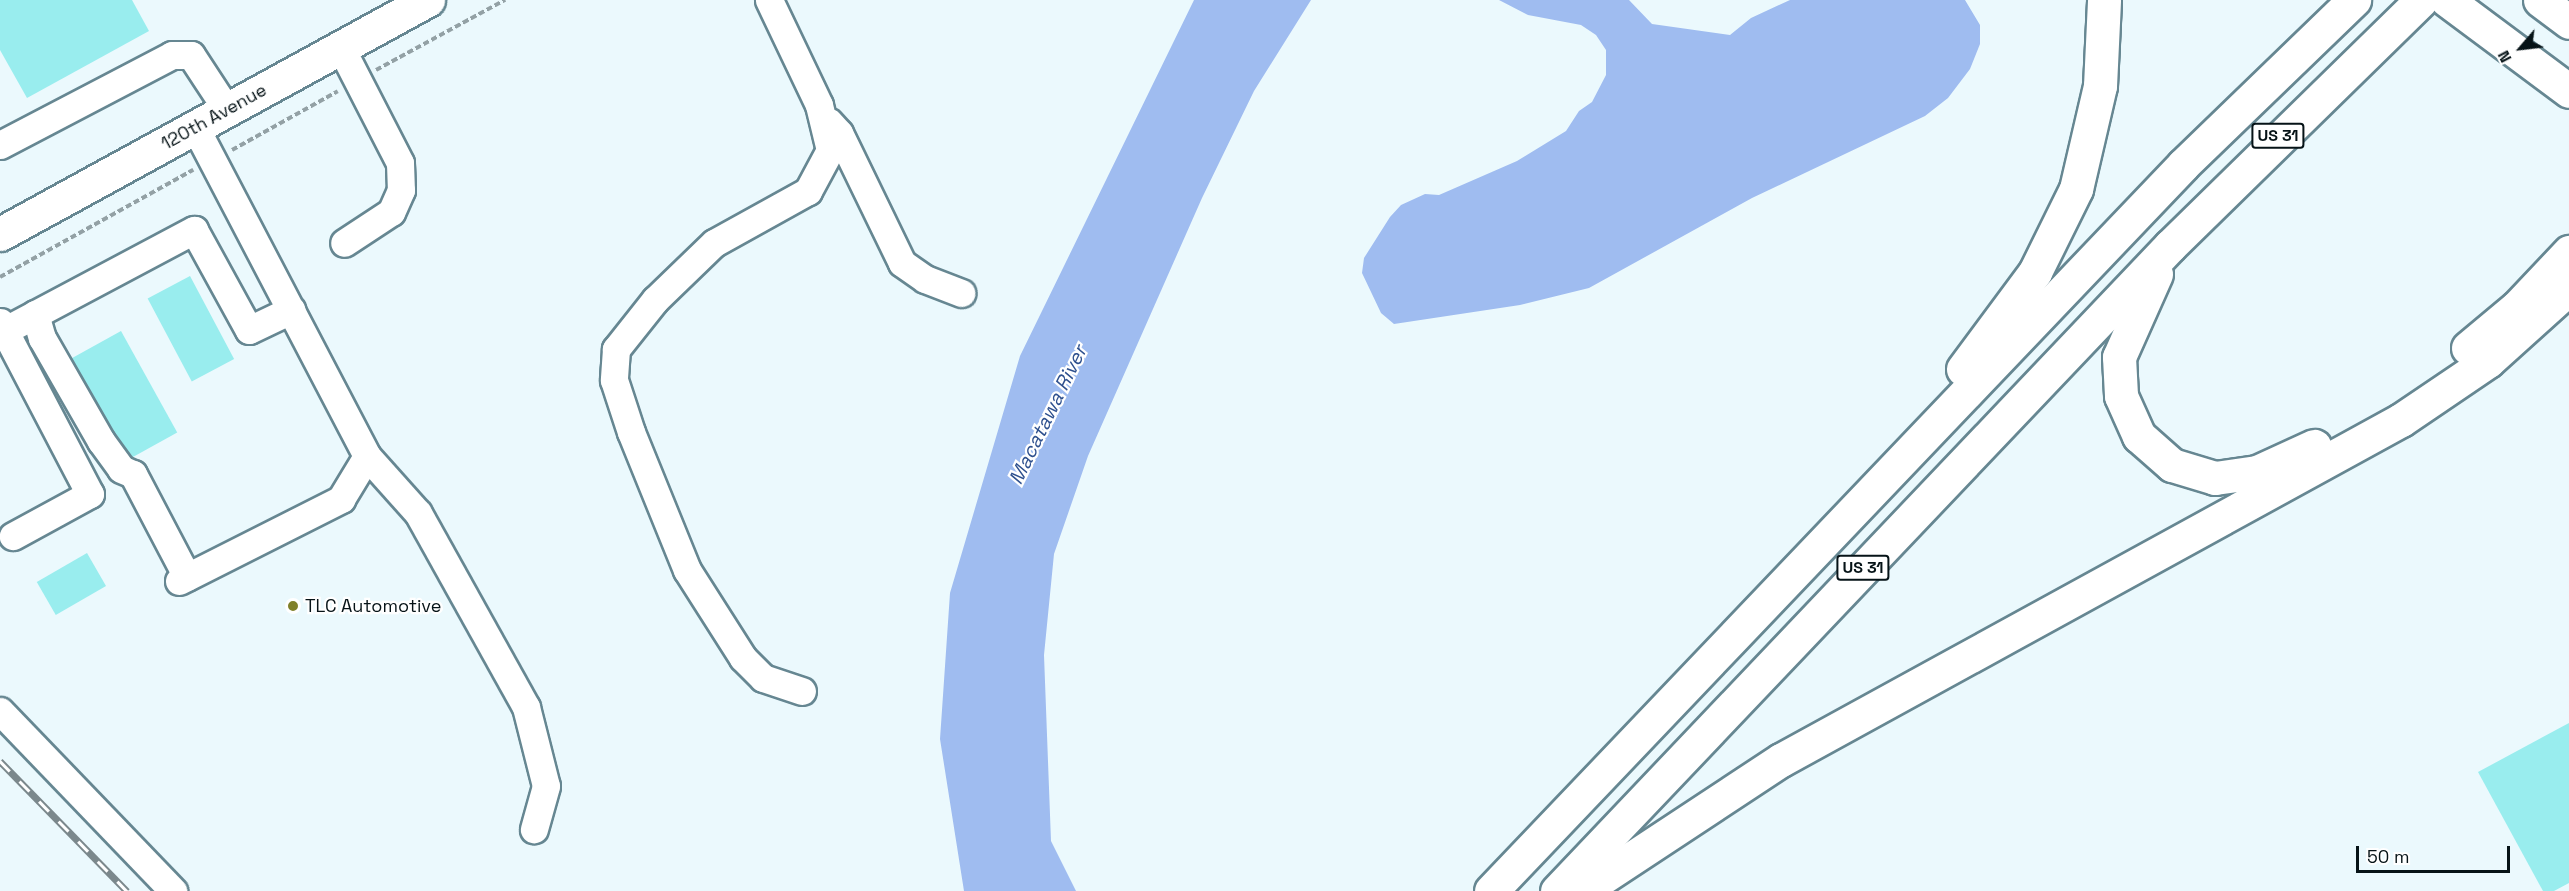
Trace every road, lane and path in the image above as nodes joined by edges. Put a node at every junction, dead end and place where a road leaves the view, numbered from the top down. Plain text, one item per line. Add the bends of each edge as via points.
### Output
1 (428, 0) edge
2 (505, 0) edge
3 (769, 0) edge
4 (2104, 0) edge
5 (2421, 0) edge
6 (2447, 0) edge
7 (2540, 0) edge
8 (2353, 1) edge
9 (2569, 22) edge
10 (341, 48) junction
11 (357, 81) junction
12 (2569, 91) edge
13 (226, 110) junction
14 (822, 114) junction
15 (195, 128) junction
16 (0, 145) edge
17 (212, 160) junction
18 (0, 234) edge
19 (344, 243) dead end
20 (2170, 246) junction
21 (2569, 252) edge
22 (0, 277) edge
23 (2569, 288) edge
24 (961, 293) dead end
25 (291, 310) junction
26 (35, 314) junction
27 (2, 328) edge
28 (368, 456) junction
29 (1861, 503) junction
30 (13, 536) dead end
31 (802, 691) dead end
32 (0, 711) edge
33 (534, 829) dead end
34 (173, 891) edge
35 (1491, 891) edge
36 (1557, 891) edge
37 (1582, 891) edge

1 - 10 main road, 120th Avenue
2 - 11 path
3 - 14 lane
4 - 29 main road via 2104,50 2095,122 2064,218 2017,298
5 - 20 main road, US 31
6 - 12 main road
7 - 9 main road
8 - 29 main road, US 31 via 2182,165
10 - 11 lane
10 - 13 main road, 120th Avenue
11 - 17 path
11 - 19 lane via 400,163 401,190 391,212
13 - 15 main road, 120th Avenue
13 - 16 lane via 191,55 172,56
14 - 24 lane via 839,133 902,263 925,279
14 - 31 lane via 830,150 808,191 714,243 655,300 616,349 614,380 687,570 742,658 763,678
15 - 17 lane
15 - 18 main road, 120th Avenue
17 - 22 path
17 - 25 lane
20 - 21 main road via 2124,338 2119,357 2121,396 2139,436 2154,452 2172,465 2215,478 2236,477 2279,463 2384,408 2486,334
20 - 36 main road, US 31
23 - 37 main road via 2488,361 2374,436 1781,760
25 - 26 lane via 249,330 194,230
25 - 28 lane
26 - 27 lane
26 - 28 lane via 42,338 100,441 121,469 133,474 183,579 341,499
27 - 30 lane via 90,494
28 - 33 lane via 418,513 526,707 546,786
29 - 35 main road, US 31
32 - 34 lane

